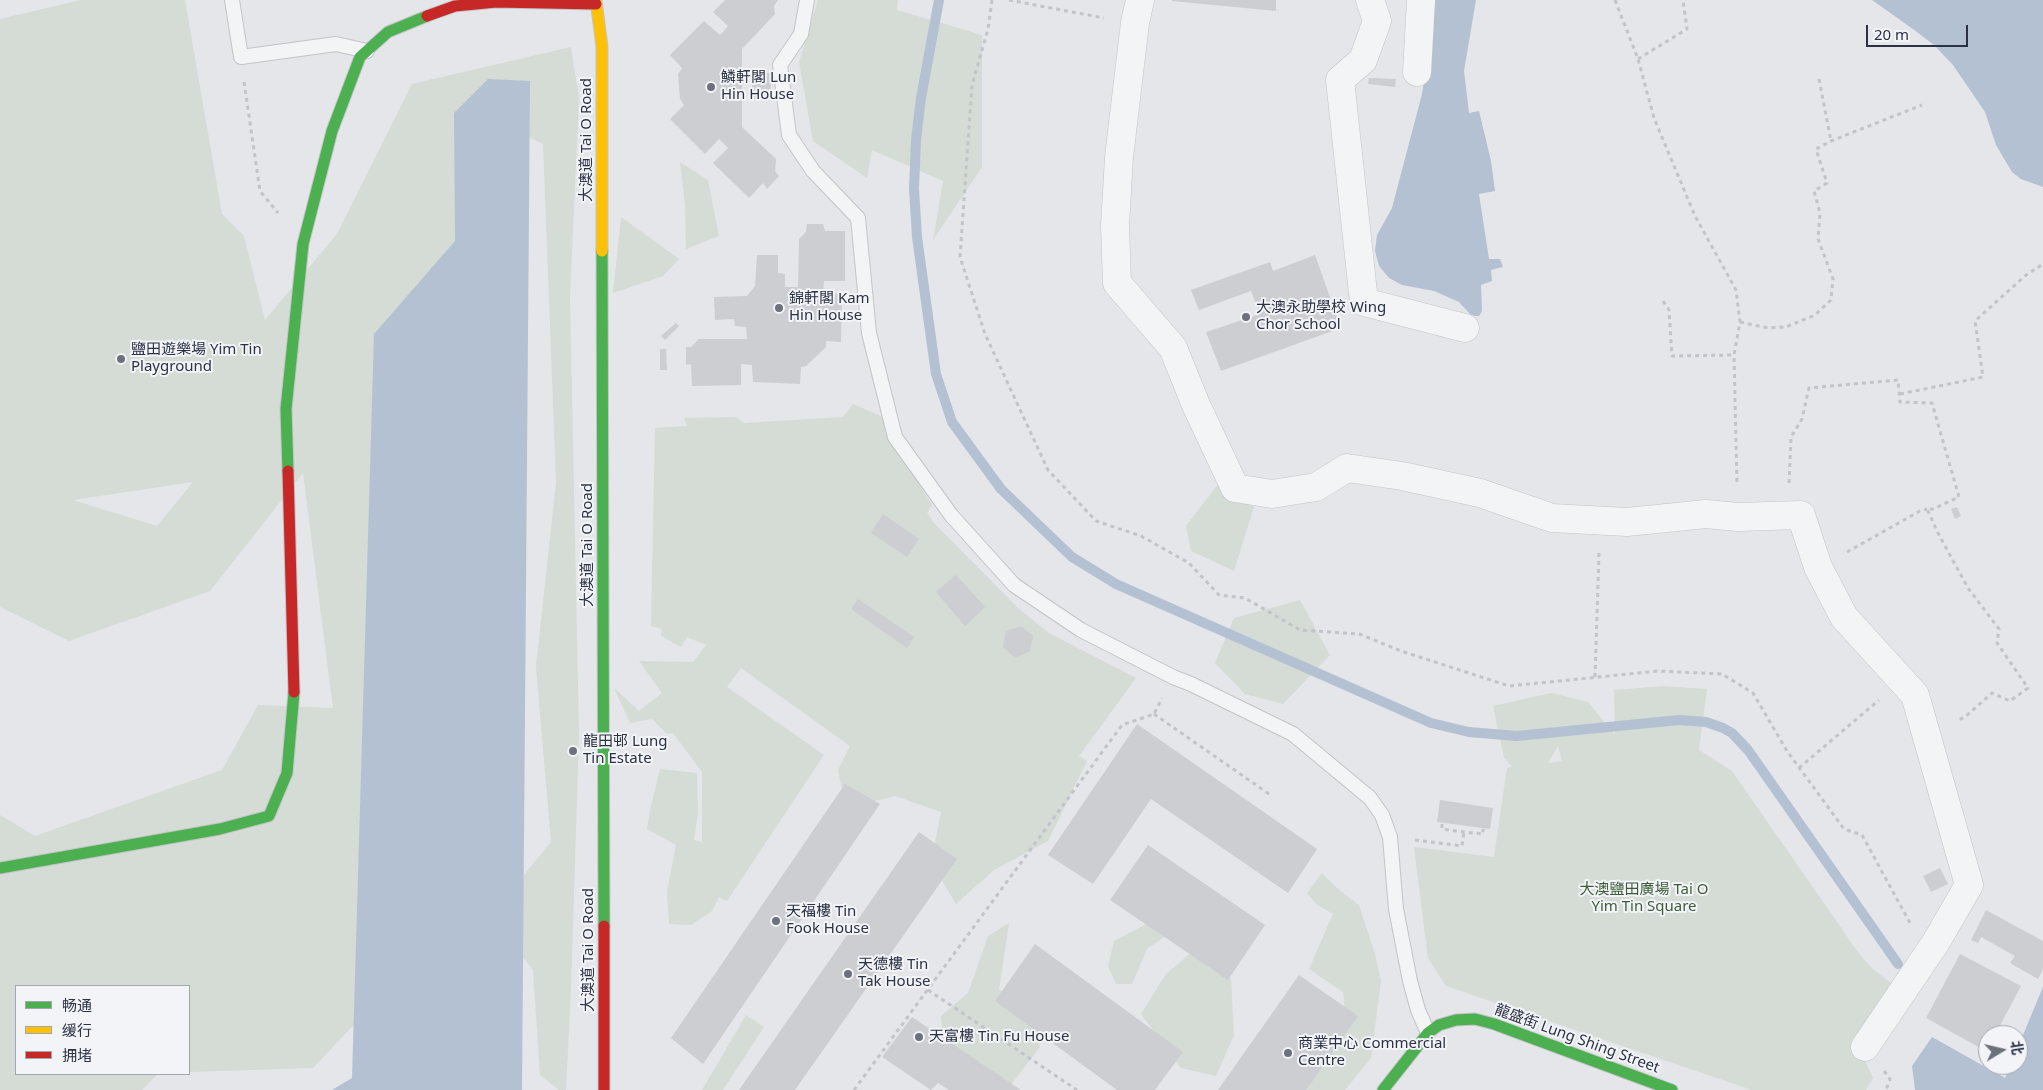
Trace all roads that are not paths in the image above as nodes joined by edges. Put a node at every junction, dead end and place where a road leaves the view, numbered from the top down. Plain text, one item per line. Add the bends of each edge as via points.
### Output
1 (232, 0) edge
2 (423, 0) edge
3 (807, 0) edge
4 (596, 2) edge
5 (1420, 8) edge
6 (1373, 10) edge
7 (1137, 12) edge
8 (430, 15) junction
9 (367, 51) junction
10 (1417, 72) dead end
11 (1465, 328) dead end
12 (0, 868) edge
13 (1428, 1032) junction
14 (1865, 1048) dead end
15 (604, 1090) edge
16 (1383, 1090) edge
17 (1672, 1090) edge

1 - 9 lane via 241,57 336,44
2 - 8 lane
3 - 13 lane via 801,34 780,65 788,135 813,171 858,218 869,333 895,437 951,515 1014,585 1081,630 1293,734 1370,798 1382,815 1390,837 1396,909 1410,981
4 - 8 street via 496,2 455,6
4 - 15 street, 大澳道 Tai O Road via 602,47
5 - 6 street
5 - 10 street
6 - 11 street via 1363,60 1340,80 1364,302
7 - 14 street via 1119,157 1115,226 1117,283 1173,348 1235,488 1272,494 1316,487 1347,468 1480,493 1552,518 1627,522 1706,514 1738,517 1801,515 1818,567 1844,617 1915,695 1969,884
8 - 9 street via 388,32
9 - 12 street via 360,57 332,131 303,244 286,409 294,700 287,773 269,816 220,829
13 - 16 street, 龍盛街 Lung Shing Street
13 - 17 street, 龍盛街 Lung Shing Street via 1456,1020 1475,1019

